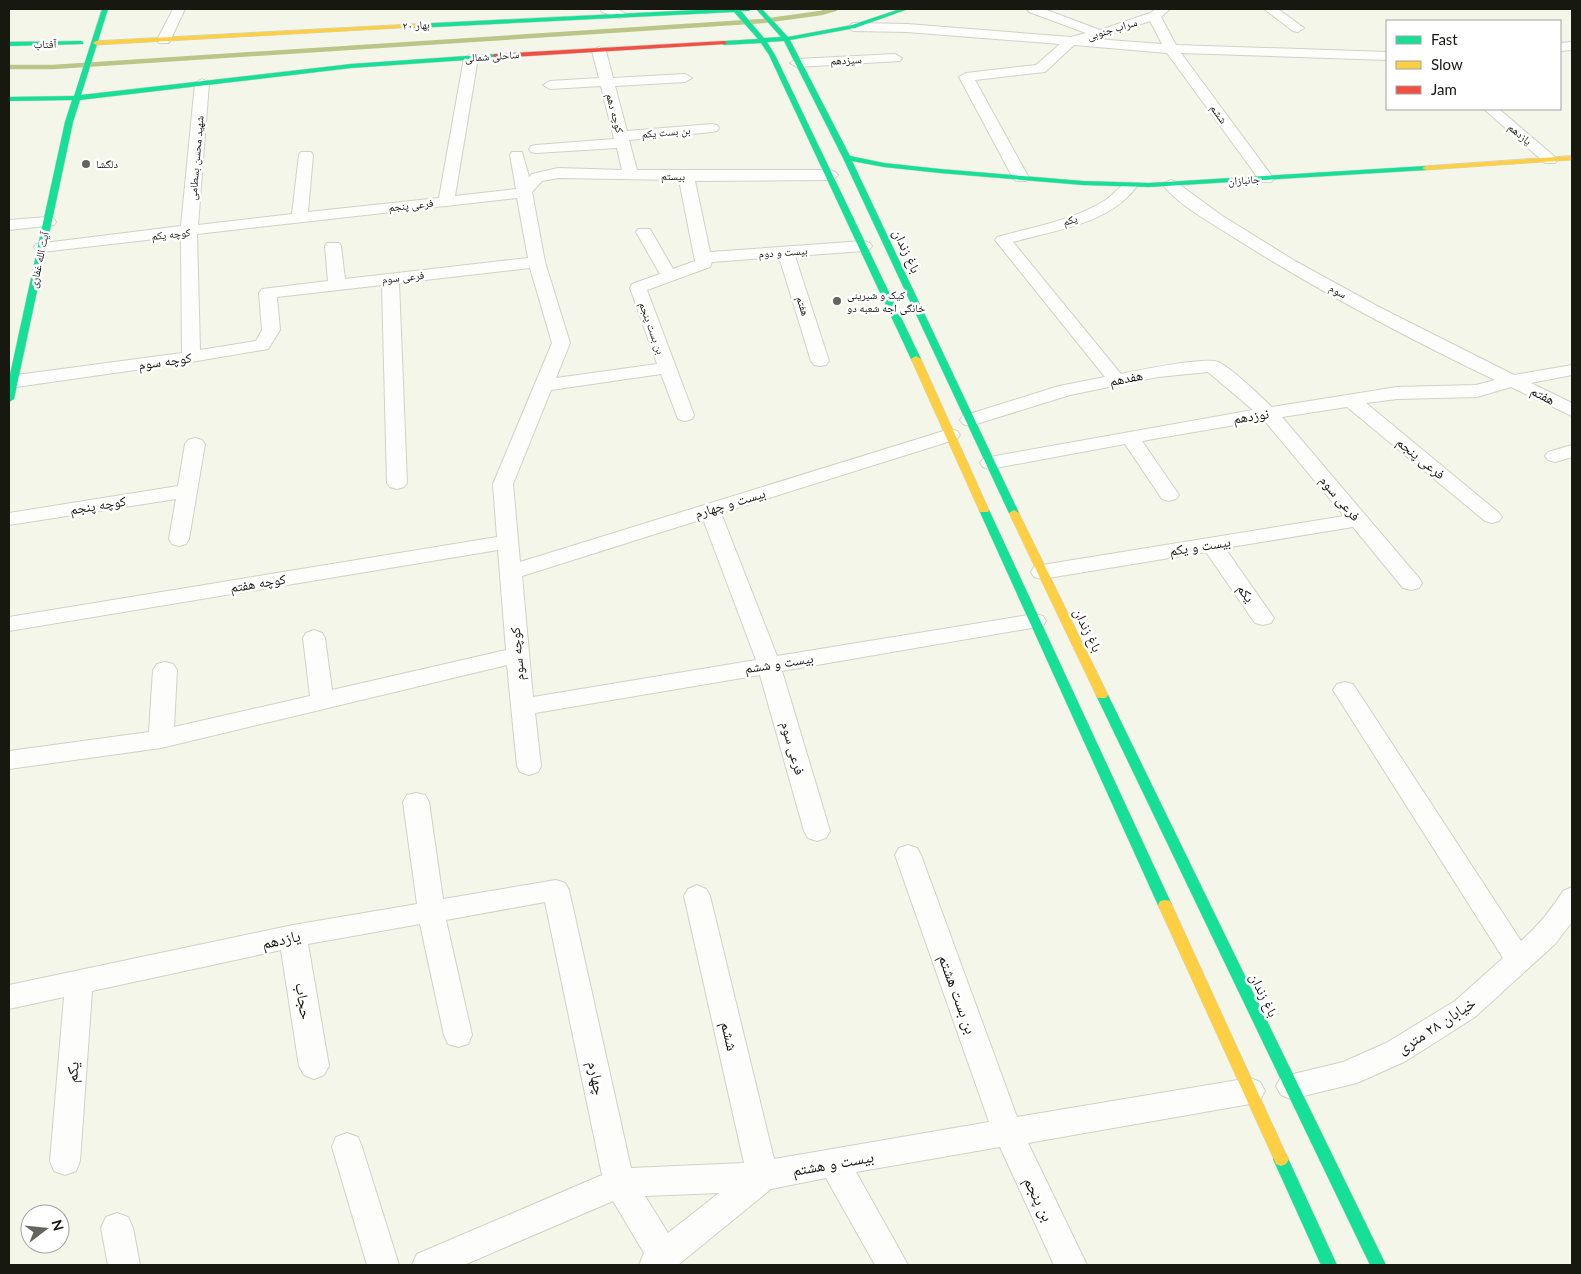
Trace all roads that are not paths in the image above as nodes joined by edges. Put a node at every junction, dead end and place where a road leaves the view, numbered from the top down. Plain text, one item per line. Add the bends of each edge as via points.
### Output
1 (105, 9) edge
2 (179, 9) edge
3 (606, 9) edge
4 (906, 9) edge
5 (1033, 9) edge
6 (1270, 9) edge
7 (741, 11) edge
8 (762, 11) edge
9 (1159, 12) edge
10 (620, 14) junction
11 (854, 27) junction
12 (1298, 28) dead end
13 (1100, 34) junction
14 (783, 36) junction
15 (761, 38) junction
16 (164, 40) junction
17 (1071, 41) junction
18 (9, 44) edge
19 (79, 47) joint
20 (95, 47) junction
21 (1171, 48) junction
22 (599, 50) junction
23 (1386, 56) edge
24 (471, 58) junction
25 (895, 58) dead end
26 (797, 63) junction
27 (685, 78) dead end
28 (68, 83) dead end
29 (202, 83) junction
30 (607, 83) junction
31 (550, 85) dead end
32 (72, 98) junction
33 (9, 99) edge
34 (1491, 110) edge
35 (712, 128) dead end
36 (622, 139) junction
37 (536, 149) dead end
38 (306, 155) dead end
39 (516, 155) dead end
40 (847, 158) junction
41 (1572, 158) edge
42 (1550, 160) junction
43 (916, 169) junction
44 (854, 174) junction
45 (631, 175) junction
46 (830, 175) junction
47 (686, 176) junction
48 (1021, 178) junction
49 (1266, 179) junction
50 (1171, 185) junction
51 (1130, 186) junction
52 (522, 193) junction
53 (446, 201) junction
54 (300, 217) junction
55 (48, 222) junction
56 (9, 225) edge
57 (189, 232) junction
58 (644, 232) dead end
59 (333, 246) dead end
60 (864, 246) junction
61 (42, 247) junction
62 (785, 251) junction
63 (702, 258) junction
64 (537, 262) junction
65 (669, 276) junction
66 (390, 279) junction
67 (337, 285) junction
68 (268, 292) joint
69 (191, 357) junction
70 (820, 361) dead end
71 (667, 368) junction
72 (1572, 370) edge
73 (1116, 379) junction
74 (1513, 381) junction
75 (544, 385) junction
76 (10, 388) edge
77 (1350, 400) junction
78 (1572, 410) edge
79 (1269, 414) junction
80 (685, 415) dead end
81 (970, 420) junction
82 (950, 434) junction
83 (1131, 438) junction
84 (195, 444) dead end
85 (990, 463) junction
86 (397, 483) dead end
87 (187, 491) junction
88 (1169, 495) dead end
89 (710, 510) junction
90 (1492, 517) dead end
91 (9, 519) edge
92 (1358, 520) junction
93 (180, 539) dead end
94 (508, 542) junction
95 (1211, 544) junction
96 (510, 572) junction
97 (1042, 572) junction
98 (1410, 584) dead end
99 (1263, 618) dead end
100 (1035, 621) junction
101 (9, 624) edge
102 (314, 638) dead end
103 (518, 655) junction
104 (769, 665) junction
105 (165, 670) dead end
106 (1345, 690) dead end
107 (322, 701) junction
108 (522, 707) junction
109 (161, 738) junction
110 (9, 760) edge
111 (530, 766) dead end
112 (416, 802) dead end
113 (817, 831) dead end
114 (908, 855) dead end
115 (556, 890) joint
116 (697, 896) dead end
117 (1572, 898) edge
118 (431, 911) junction
119 (294, 936) junction
120 (1519, 960) junction
121 (79, 982) junction
122 (9, 997) edge
123 (458, 1035) dead end
124 (314, 1066) dead end
125 (1291, 1086) junction
126 (1250, 1091) junction
127 (1008, 1133) junction
128 (347, 1147) dead end
129 (65, 1161) dead end
130 (834, 1162) junction
131 (763, 1176) junction
132 (619, 1183) junction
133 (117, 1228) dead end
134 (660, 1260) edge
135 (124, 1265) edge
136 (383, 1265) edge
137 (428, 1265) edge
138 (892, 1265) edge
139 (1071, 1265) edge
140 (1330, 1265) edge
141 (1378, 1265) edge

1 - 20 street, آیت الله غفاری
2 - 16 street
3 - 10 street
4 - 11 street, ساحلی شمالی
5 - 13 street
6 - 12 street
7 - 10 street, بهار ۲۰
7 - 15 street
8 - 14 street, باغ زندان
9 - 13 street, سراب جنوبی
9 - 21 street, سراب جنوبی
10 - 16 street, بهار ۲۰
11 - 14 street, ساحلی شمالی
11 - 17 street
13 - 17 street, سراب جنوبی
14 - 15 street, ساحلی شمالی
14 - 26 street, باغ زندان
15 - 22 street, ساحلی شمالی
15 - 46 street
16 - 20 street, بهار ۲۰
17 - 21 street
17 - 48 street via 1040,69 966,77
18 - 19 street, آفتاب
19 - 20 street
20 - 32 street, آیت الله غفاری
21 - 23 street
21 - 49 street, ششم
22 - 24 street, ساحلی شمالی
22 - 30 street, کوچه دهم
24 - 29 street, ساحلی شمالی via 350,66
24 - 53 street
25 - 26 street, سیزدهم
26 - 40 street, باغ زندان
27 - 30 street
28 - 32 street
29 - 32 street, ساحلی شمالی
29 - 57 street, شهید محسن بسطامی
30 - 31 street
30 - 36 street, کوچه دهم
32 - 33 street, ساحلی شمالی
32 - 55 street, آیت الله غفاری
34 - 42 street, یازدهم
35 - 36 street, بن بست یکم
36 - 37 street, بن بست یکم
36 - 45 street, کوچه دهم
38 - 54 street
39 - 52 street, کوچه سوم
40 - 43 street, جانبازان
40 - 44 street, باغ زندان
41 - 42 street, جانبازان
42 - 49 street, جانبازان
43 - 44 street, جانبازان
43 - 48 street, جانبازان
44 - 46 street, جانبازان
44 - 81 street, باغ زندان
45 - 47 street, بیستم
45 - 52 street, بیستم via 558,172 537,178
46 - 47 street, بیستم
46 - 60 street
47 - 63 street
48 - 51 street, جانبازان
49 - 50 street, جانبازان
50 - 51 street, جانبازان
50 - 74 street, سوم via 1206,213 1292,266
51 - 73 street, یکم via 1110,206 1002,240
52 - 53 street, فرعی پنجم
52 - 64 street, کوچه سوم
53 - 54 street, فرعی پنجم
54 - 57 street, کوچه یکم
55 - 56 street
55 - 61 street, آیت الله غفاری
57 - 61 street, کوچه یکم
57 - 69 street, شهید محسن بسطامی
58 - 65 street
59 - 67 street
60 - 62 street, بیست و دوم
60 - 82 street
61 - 76 street, آیت الله غفاری
62 - 63 street, بیست و دوم
62 - 70 street, هفتم
63 - 65 street via 704,263
64 - 66 street, فرعی سوم
64 - 75 street, کوچه سوم via 561,343
65 - 71 street, بن بست پنجم via 638,288
66 - 67 street, فرعی سوم
66 - 86 street
67 - 68 street, فرعی سوم
68 - 69 street, کوچه سوم via 271,330 262,344
69 - 76 street, کوچه سوم
71 - 75 street
71 - 80 street, بن بست پنجم
72 - 74 street, نوزدهم
73 - 79 street, هفدهم via 1211,366
73 - 81 street, هفدهم
74 - 77 street, نوزدهم via 1477,391 1397,393
74 - 78 street, هفتم
75 - 94 street, کوچه سوم via 503,484
77 - 79 street, نوزدهم
77 - 90 street, فرعی پنجم
79 - 83 street, نوزدهم
79 - 92 street, فرعی سوم
81 - 85 street, باغ زندان
82 - 89 street, بیست و چهارم
82 - 100 street
83 - 85 street, نوزدهم
83 - 88 street
84 - 87 street
85 - 97 street, باغ زندان
87 - 91 street, کوچه پنجم
87 - 93 street
89 - 96 street, بیست و چهارم
89 - 104 street, فرعی سوم
92 - 95 street, بیست و یکم
92 - 98 street, فرعی سوم
94 - 96 street, کوچه سوم
94 - 101 street, کوچه هفتم
95 - 97 street, بیست و یکم
95 - 99 street, یکم
96 - 103 street, کوچه سوم
97 - 125 street, باغ زندان
100 - 104 street, بیست و ششم
100 - 126 street
102 - 107 street
103 - 107 street
103 - 108 street, کوچه سوم
104 - 108 street, بیست و ششم
104 - 113 street, فرعی سوم
105 - 109 street
106 - 120 street
107 - 109 street
108 - 111 street, کوچه سوم
109 - 110 street
112 - 118 street
114 - 127 street, بن بست هشتم
115 - 118 street, یازدهم
115 - 132 street, چهارم
116 - 131 street, ششم
117 - 120 street, خیابان ۲۸ متری via 1545,936
118 - 119 street, یازدهم
118 - 123 street
119 - 121 street, یازدهم
119 - 124 street, حجاب
120 - 125 street, خیابان ۲۸ متری via 1465,1010 1396,1052 1347,1074
121 - 122 street, یازدهم
121 - 129 street, یکم
125 - 141 street, باغ زندان
126 - 127 street, بیست و هشتم
126 - 140 street
127 - 130 street, بیست و هشتم
127 - 139 street, بن پنجم
128 - 136 street
130 - 131 street, بیست و هشتم
130 - 138 street
131 - 132 street, بیست و هشتم
131 - 134 street
132 - 134 street, چهارم
132 - 137 street, بیست و هشتم
133 - 135 street

